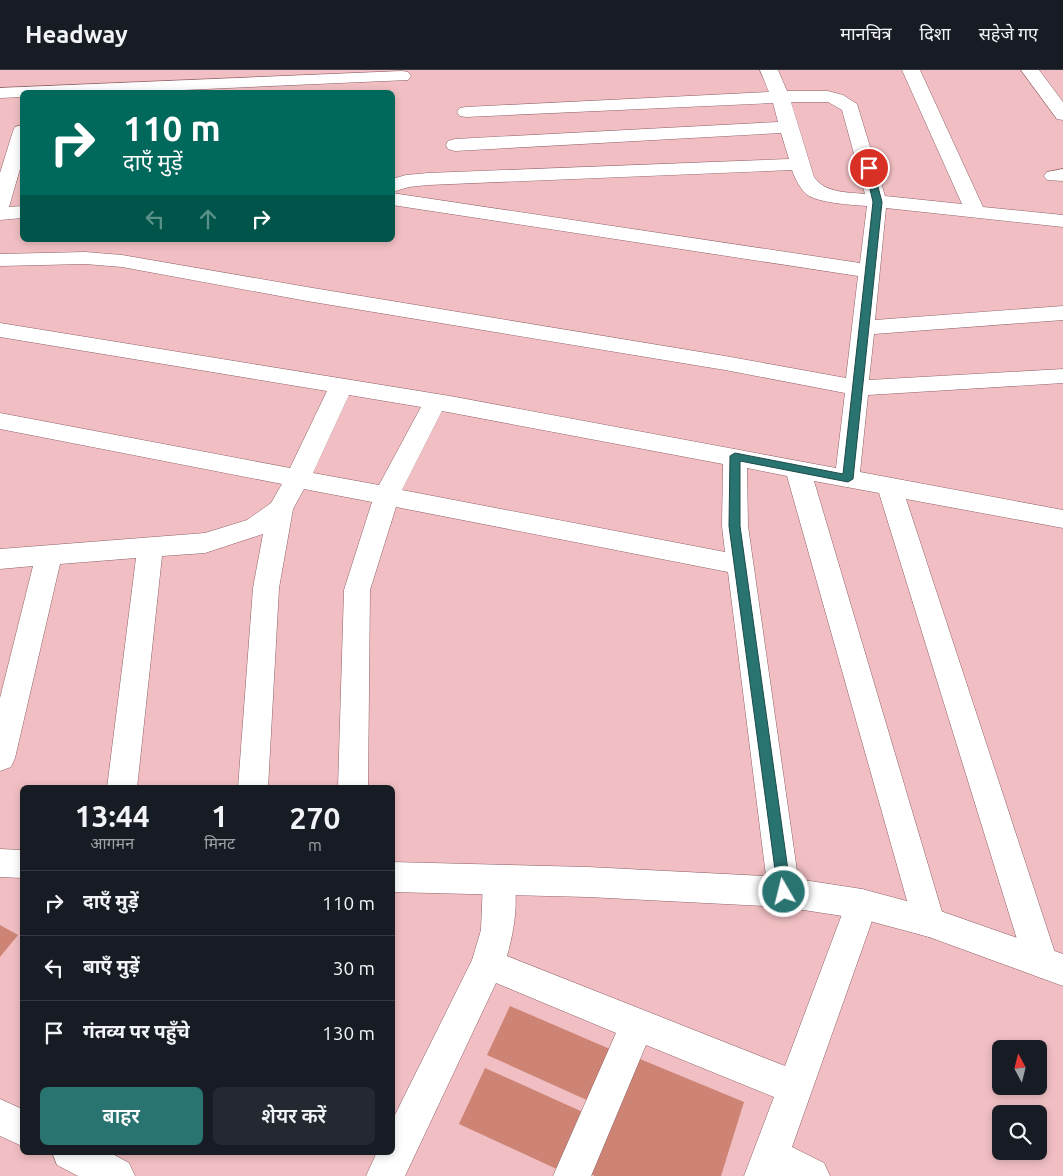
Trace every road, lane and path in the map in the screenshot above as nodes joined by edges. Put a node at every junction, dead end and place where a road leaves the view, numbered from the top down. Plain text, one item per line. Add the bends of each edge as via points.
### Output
1 (769, 70) edge
2 (911, 70) edge
3 (1030, 70) edge
4 (402, 76) dead end
5 (170, 83) edge
6 (36, 87) edge
7 (0, 93) edge
8 (780, 97) junction
9 (466, 112) dead end
10 (1063, 116) edge
11 (789, 127) junction
12 (454, 145) dead end
13 (20, 150) edge
14 (799, 164) junction
15 (395, 185) edge
16 (395, 198) edge
17 (878, 202) junction
18 (0, 206) edge
19 (20, 212) edge
20 (976, 212) junction
21 (0, 214) edge
22 (1063, 221) edge
23 (0, 260) edge
24 (870, 271) junction
25 (1063, 313) edge
26 (864, 328) junction
27 (0, 330) edge
28 (1063, 376) edge
29 (340, 386) junction
30 (857, 388) junction
31 (435, 402) junction
32 (0, 421) edge
33 (735, 456) junction
34 (798, 470) junction
35 (848, 479) junction
36 (297, 480) junction
37 (890, 487) junction
38 (386, 497) junction
39 (280, 509) junction
40 (1063, 519) edge
41 (150, 549) junction
42 (48, 557) junction
43 (0, 559) edge
44 (739, 564) junction
45 (0, 758) edge
46 (122, 785) edge
47 (253, 785) edge
48 (353, 785) edge
49 (0, 863) edge
50 (20, 864) edge
51 (395, 877) edge
52 (499, 880) junction
53 (784, 892) junction
54 (862, 904) junction
55 (929, 922) junction
56 (488, 964) junction
57 (1052, 966) edge
58 (638, 1024) junction
59 (795, 1088) junction
60 (0, 1117) edge
61 (20, 1127) edge
62 (76, 1155) edge
63 (766, 1166) edge
64 (116, 1176) edge
65 (385, 1176) edge
66 (572, 1176) edge
67 (811, 1176) edge

1 - 8 street
2 - 20 street
3 - 10 street
4 - 5 street
5 - 6 street
6 - 7 street
8 - 9 street
8 - 11 street
8 - 17 street via 824,97 846,101 851,108
11 - 12 street
11 - 14 street
13 - 18 street
14 - 15 street via 428,179
14 - 17 street via 813,190 834,197
16 - 24 street
17 - 20 street
17 - 24 street
19 - 21 street
20 - 22 street
23 - 30 street via 122,260
24 - 26 street
25 - 26 street
26 - 30 street
27 - 29 street
28 - 30 street
29 - 31 street
29 - 36 street
30 - 35 street
31 - 33 street
31 - 38 street
32 - 36 street
33 - 34 street
33 - 44 street via 735,526
34 - 35 street
34 - 55 street
35 - 37 street
36 - 38 street
36 - 39 street
37 - 40 street
37 - 57 street
38 - 44 street
38 - 48 street via 357,590
39 - 41 street via 248,530 205,543
39 - 47 street via 266,588
41 - 42 street
41 - 46 street
42 - 43 street
42 - 45 street
44 - 53 street
49 - 50 street
51 - 52 street
52 - 53 street
52 - 56 street via 498,930
53 - 54 street
54 - 55 street
54 - 59 street
55 - 57 street
56 - 58 street
56 - 65 street
58 - 59 street
58 - 66 street
59 - 63 street
60 - 61 street
62 - 64 street
63 - 67 street

